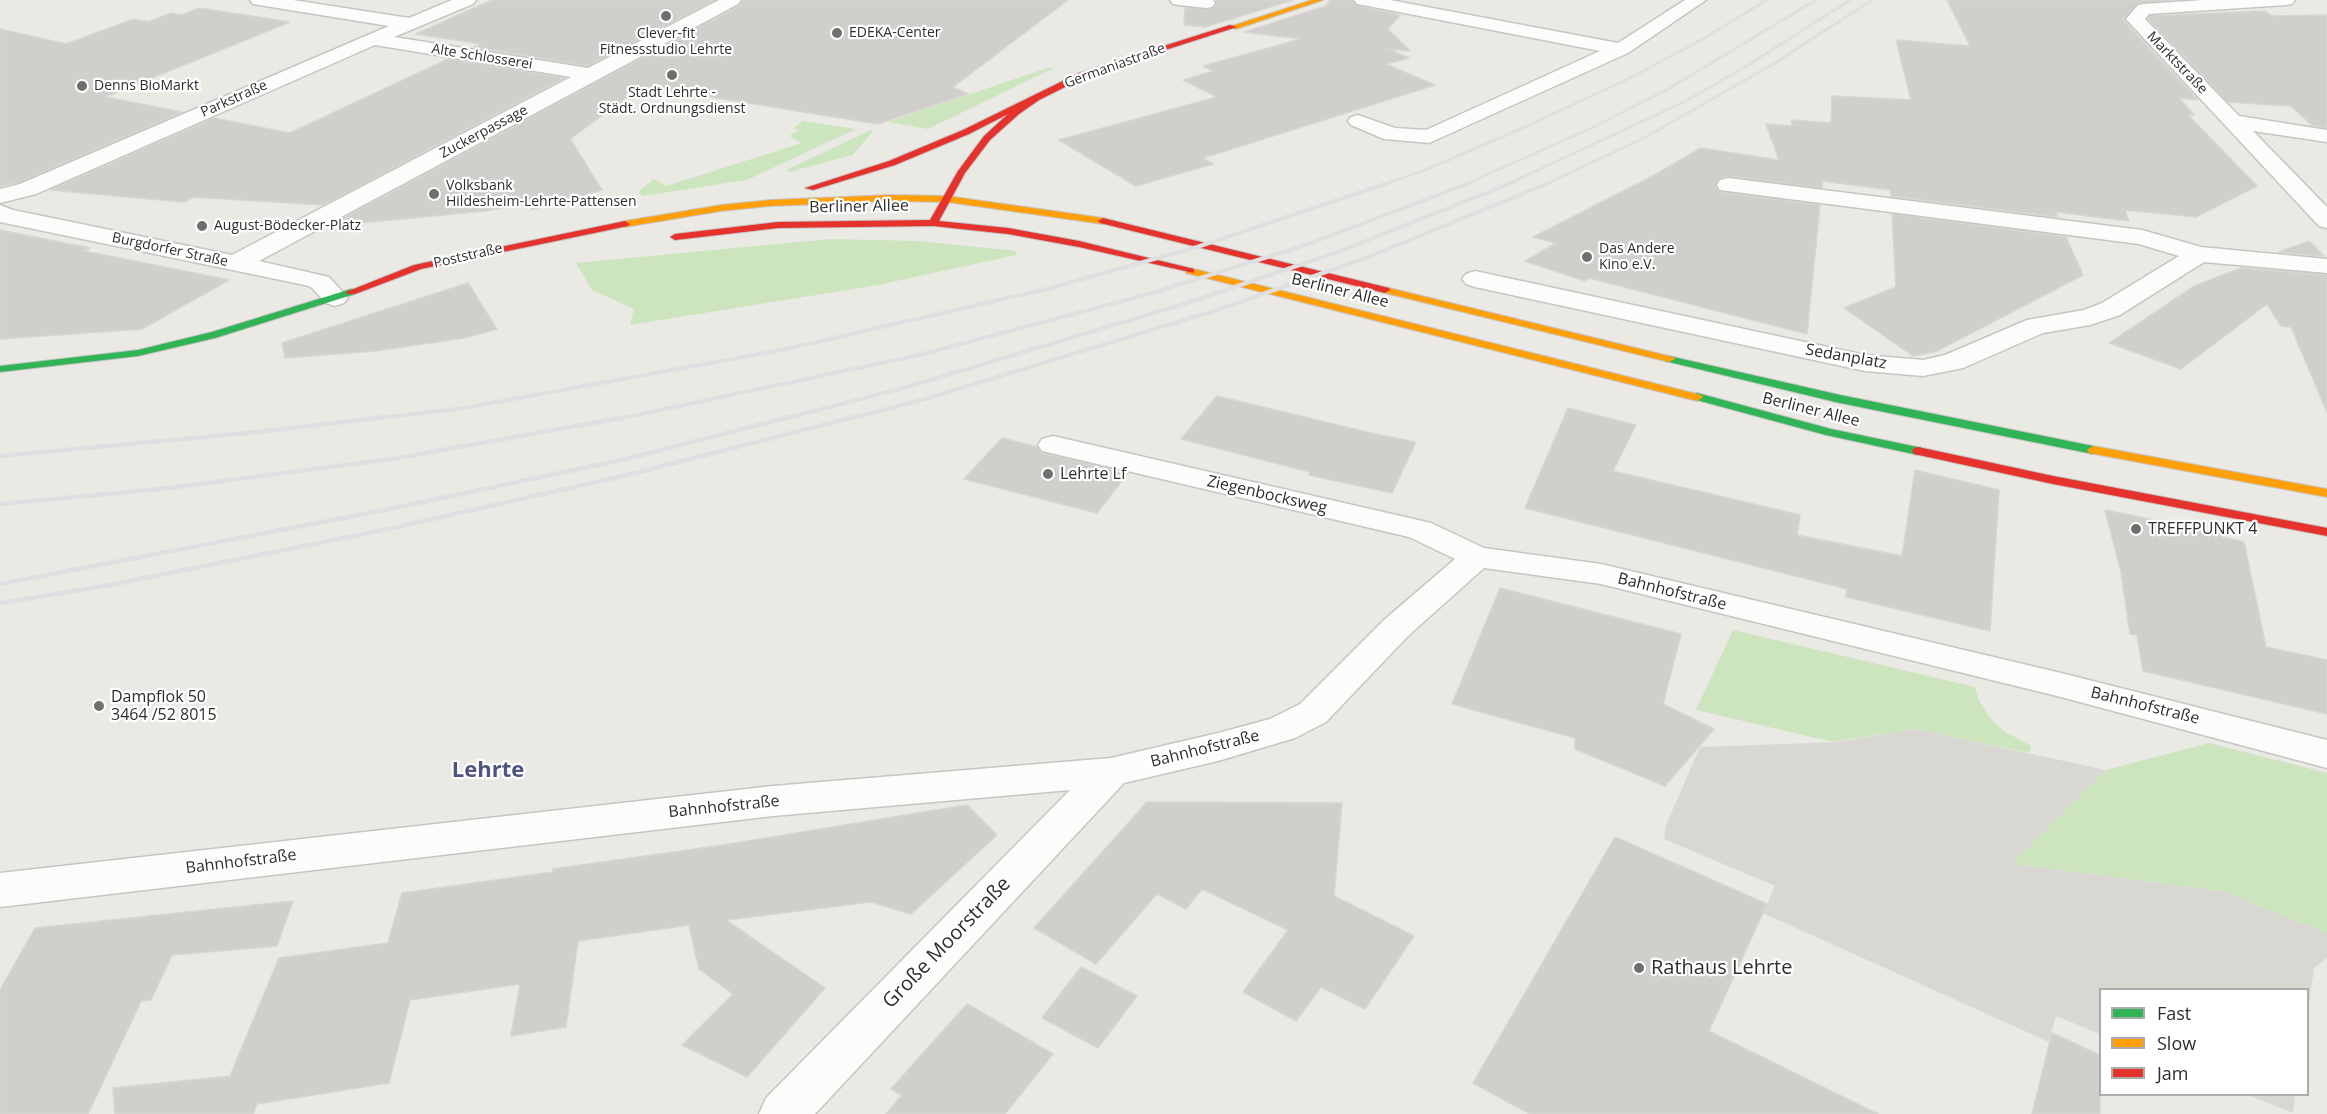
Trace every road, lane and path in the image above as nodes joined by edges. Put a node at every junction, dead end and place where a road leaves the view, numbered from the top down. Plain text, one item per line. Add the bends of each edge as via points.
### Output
1 (259, 0) edge
2 (467, 0) edge
3 (732, 0) edge
4 (1179, 0) edge
5 (1318, 0) edge
6 (1363, 0) edge
7 (1696, 0) edge
8 (2286, 0) edge
9 (1206, 3) dead end
10 (409, 23) junction
11 (373, 39) junction
12 (1621, 49) junction
13 (592, 75) junction
14 (1055, 88) junction
15 (1358, 121) dead end
16 (2235, 122) junction
17 (2327, 136) edge
18 (1728, 185) dead end
19 (0, 196) edge
20 (947, 199) junction
21 (721, 208) junction
22 (0, 212) edge
23 (2327, 220) edge
24 (933, 223) junction
25 (663, 239) dead end
26 (2199, 254) junction
27 (236, 263) junction
28 (2327, 266) edge
29 (1475, 279) dead end
30 (404, 288) dead end
31 (335, 298) junction
32 (0, 369) edge
33 (1053, 445) dead end
34 (2327, 494) edge
35 (2327, 532) edge
36 (1477, 557) junction
37 (2327, 753) edge
38 (1111, 772) junction
39 (0, 890) edge
40 (783, 1114) edge

1 - 10 street
2 - 10 street, Parkstraße
3 - 13 street, Zuckerpassage
4 - 9 street
5 - 14 main road, Germaniastraße via 1112,64
6 - 12 street
7 - 12 street
8 - 16 street, Marktstraße via 2144,9 2135,19
10 - 11 street, Parkstraße
11 - 13 street, Alte Schlosserei
11 - 19 street, Parkstraße via 28,189
12 - 15 street via 1429,137 1392,134
13 - 27 street, Zuckerpassage
14 - 20 main road, Germaniastraße via 993,132 961,173
14 - 21 main road via 892,163 817,186
16 - 17 street
16 - 23 street, Marktstraße
18 - 26 street via 2142,237
20 - 21 main road, Poststraße via 846,199
20 - 24 main road, Germaniastraße
20 - 34 main road, Berliner Allee via 1088,218 1840,399
21 - 31 main road, Poststraße via 418,267
22 - 27 street, Burgdorfer Straße
24 - 25 main road, Berliner Allee via 778,225
24 - 35 main road, Berliner Allee via 1079,244 1830,432 2053,480
26 - 28 street
26 - 29 street, Sedanplatz via 2111,309 2036,326 1953,362 1923,368 1865,363
27 - 31 street, Burgdorfer Straße via 312,279
30 - 31 main road
31 - 32 main road, Poststraße via 138,353
33 - 36 street, Ziegenbocksweg via 1420,530
36 - 37 street, Bahnhofstraße via 1601,574
36 - 38 street, Bahnhofstraße via 1396,628 1314,713 1271,732
38 - 39 street, Bahnhofstraße via 773,801
38 - 40 street, Große Moorstraße

